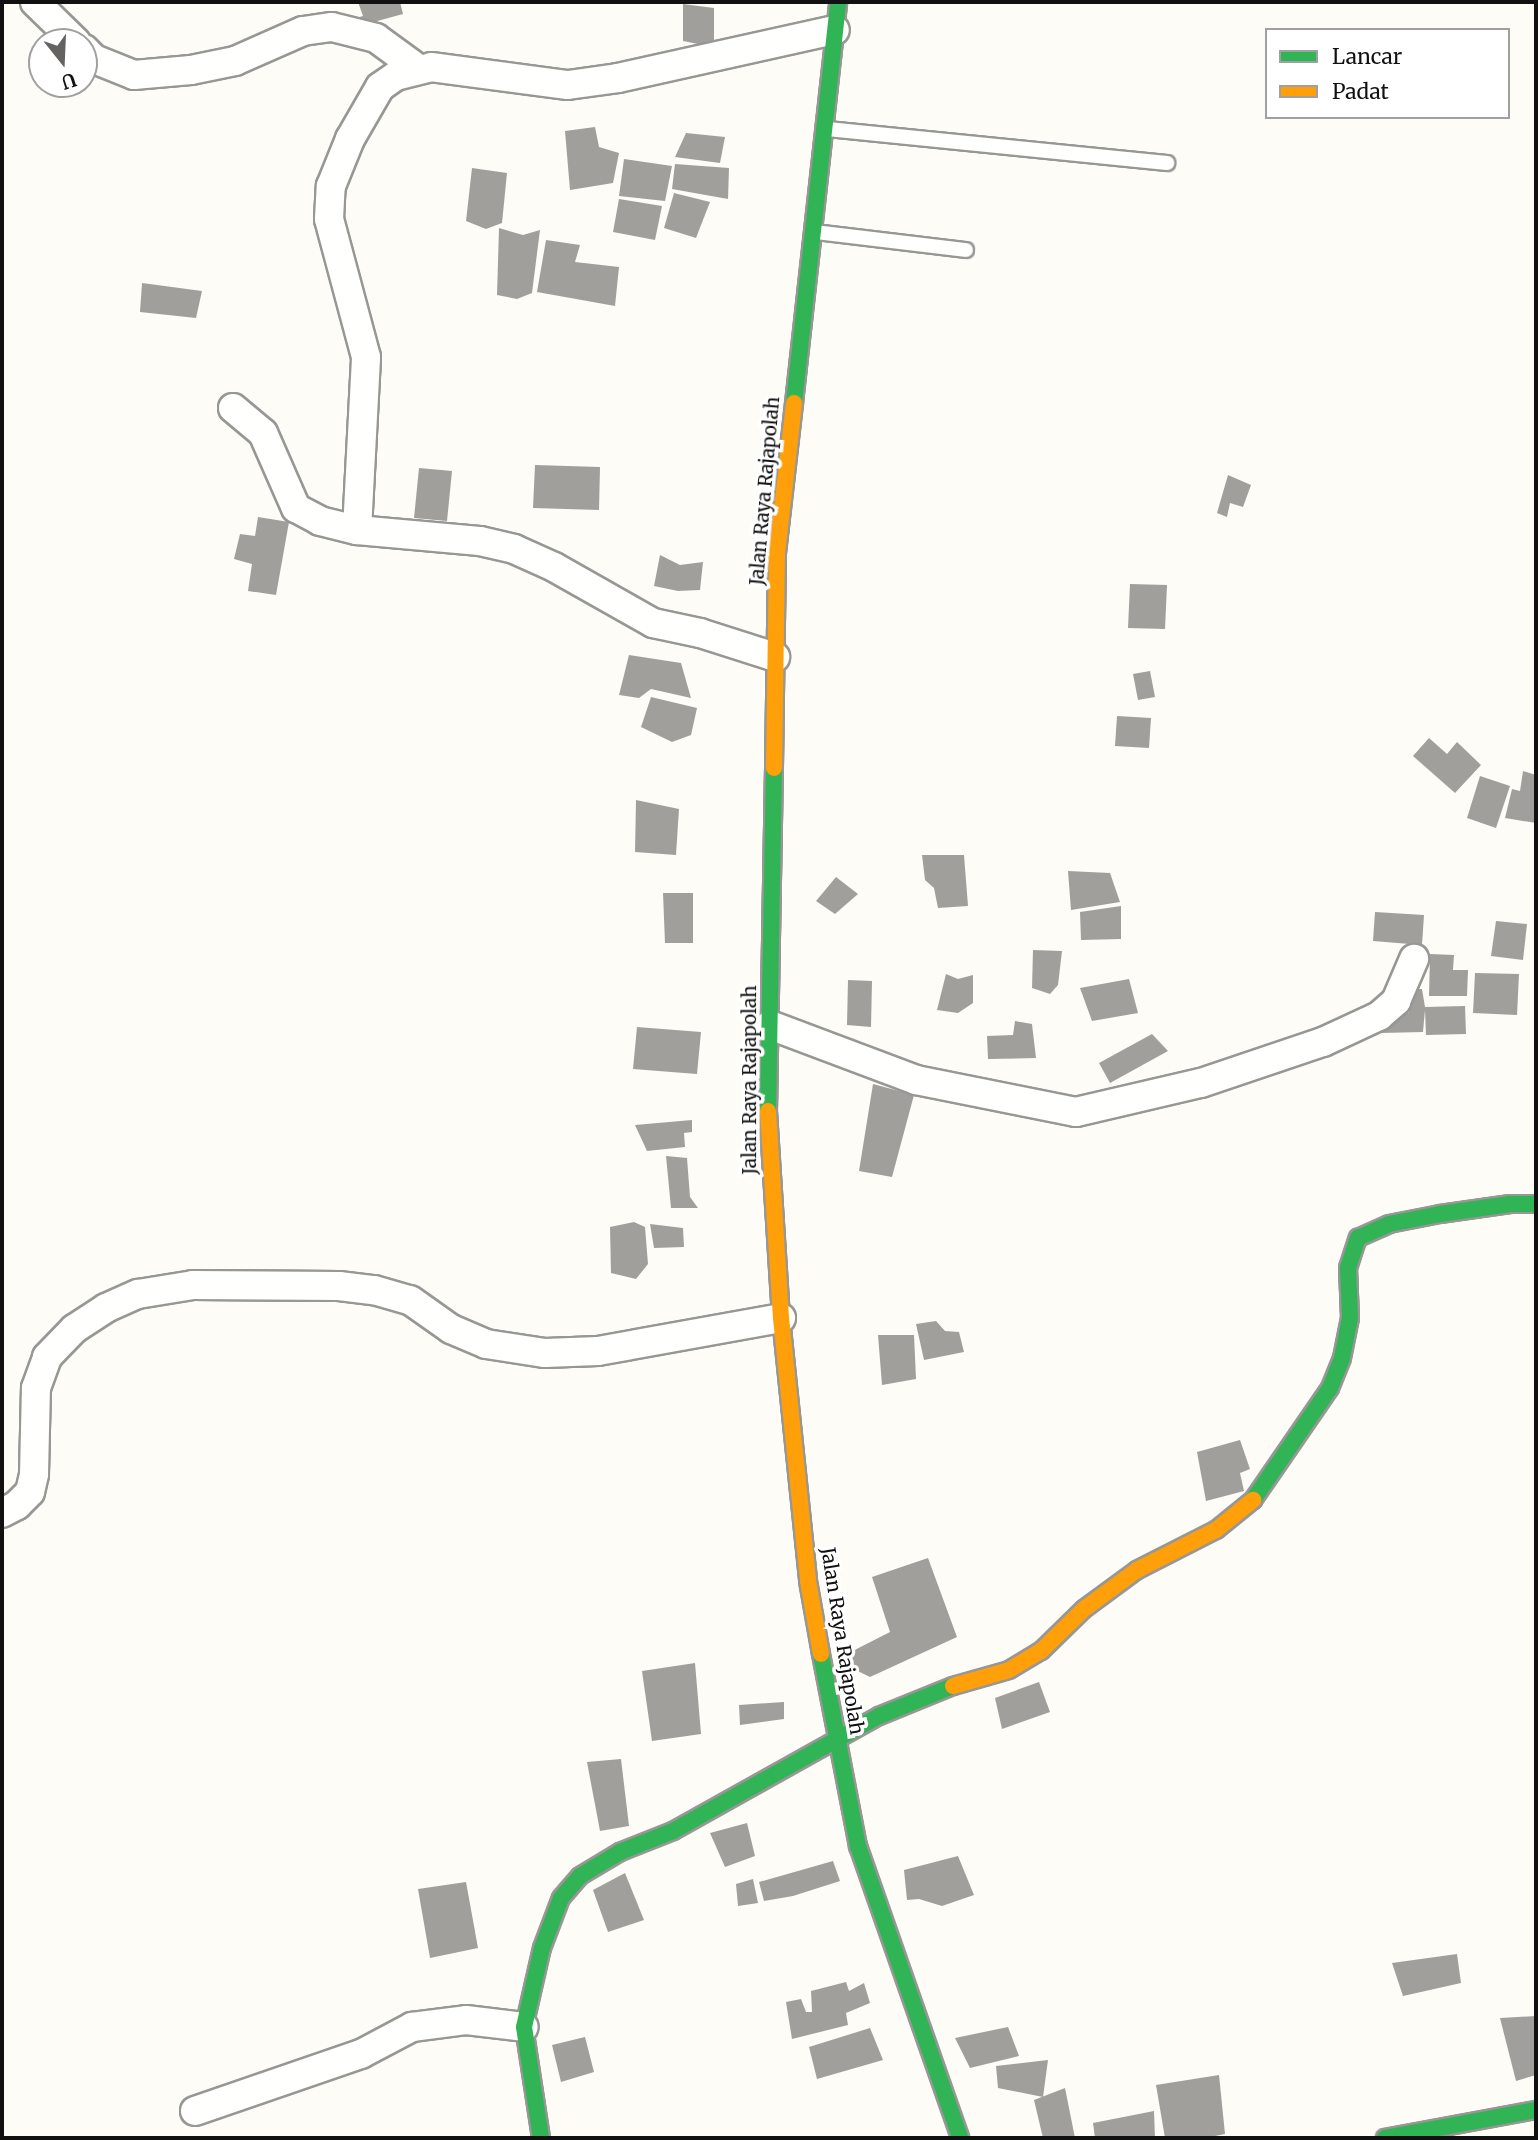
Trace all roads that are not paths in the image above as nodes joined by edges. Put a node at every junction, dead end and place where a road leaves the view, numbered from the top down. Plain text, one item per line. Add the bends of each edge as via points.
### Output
1 (35, 2) edge
2 (838, 2) edge
3 (62, 28) edge
4 (835, 30) junction
5 (98, 61) edge
6 (417, 68) junction
7 (824, 129) junction
8 (1167, 163) dead end
9 (813, 232) junction
10 (966, 250) dead end
11 (233, 408) dead end
12 (357, 530) junction
13 (775, 657) junction
14 (1414, 959) dead end
15 (770, 1025) junction
16 (1536, 1204) edge
17 (781, 1318) junction
18 (2, 1513) edge
19 (836, 1738) junction
20 (524, 2026) junction
21 (1536, 2110) edge
22 (195, 2111) dead end
23 (541, 2138) edge
24 (960, 2138) edge
25 (1385, 2138) edge

1 - 3 street
2 - 4 main road, Jalan Raya Rajapolah
4 - 6 street via 568,85
4 - 7 main road, Jalan Raya Rajapolah
5 - 6 street via 134,75 191,70 235,61 303,31 332,27 376,38
6 - 12 street via 380,87 350,139 331,186 329,219 366,357
7 - 8 lane
7 - 9 main road, Jalan Raya Rajapolah
9 - 10 lane
9 - 13 main road, Jalan Raya Rajapolah via 777,553
11 - 12 street via 263,433 296,508 320,521
12 - 13 street via 480,541 514,549 653,623
13 - 15 main road, Jalan Raya Rajapolah
14 - 15 street via 1396,1001 1379,1016 1323,1042 1202,1083 1076,1112 916,1080
15 - 17 main road, Jalan Raya Rajapolah via 768,1126
16 - 19 main road via 1440,1214 1389,1224 1358,1238 1348,1268 1350,1318 1342,1358 1330,1388 1261,1494 1216,1530 1137,1570 1084,1609 1041,1651 1009,1670 921,1698
17 - 18 street via 597,1351 545,1353 486,1344 451,1329 410,1300 374,1290 193,1286 138,1294 74,1329 47,1357 36,1388 30,1492
17 - 19 main road, Jalan Raya Rajapolah via 808,1581
19 - 20 main road via 673,1831 620,1852 580,1876 561,1898 542,1948
19 - 24 main road, Jalan Raya Rajapolah via 858,1846
20 - 22 street via 466,2020 412,2027 361,2054
20 - 23 main road
21 - 25 main road

